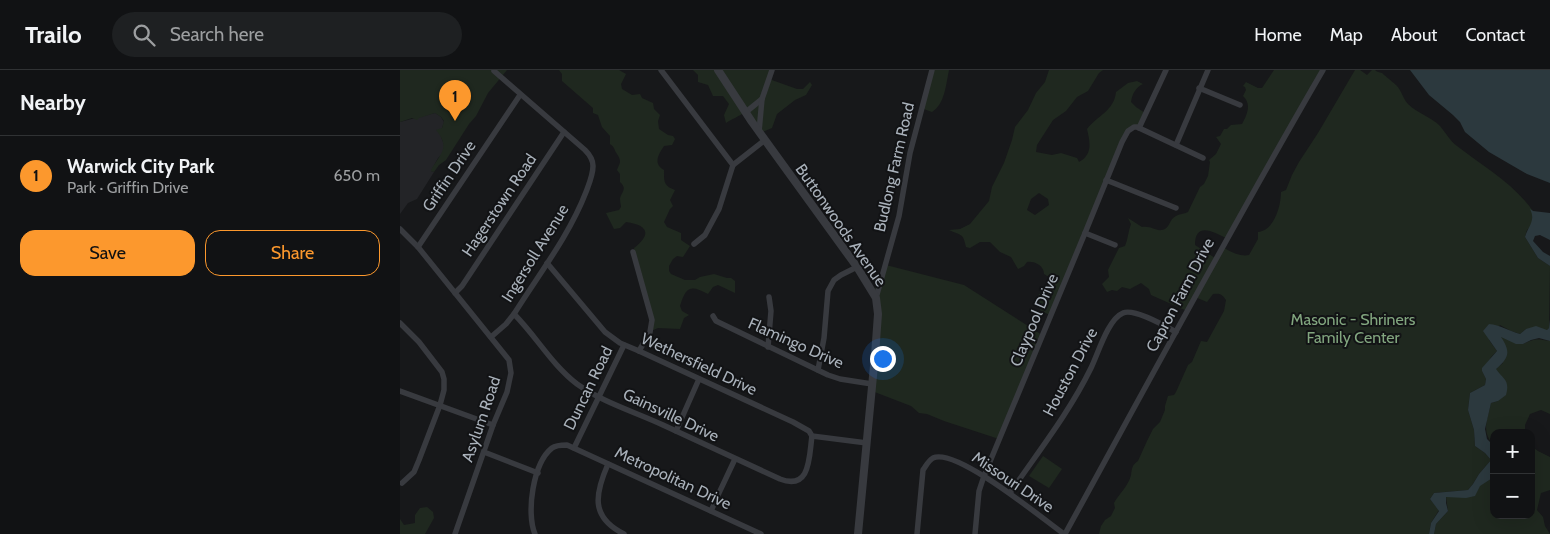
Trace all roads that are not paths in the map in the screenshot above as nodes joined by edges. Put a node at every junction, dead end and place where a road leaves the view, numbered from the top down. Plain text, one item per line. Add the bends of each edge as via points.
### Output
1 (661, 70) edge
2 (718, 70) edge
3 (772, 70) edge
4 (932, 70) edge
5 (1166, 70) edge
6 (1208, 70) edge
7 (1323, 70) edge
8 (494, 71) edge
9 (1199, 88) junction
10 (520, 95) junction
11 (762, 99) junction
12 (1240, 104) dead end
13 (746, 112) junction
14 (1138, 128) junction
15 (564, 132) junction
16 (759, 132) junction
17 (765, 140) junction
18 (1176, 145) junction
19 (1203, 158) dead end
20 (733, 165) junction
21 (1106, 180) junction
22 (1176, 208) dead end
23 (400, 229) edge
24 (1085, 234) junction
25 (694, 244) dead end
26 (1115, 245) dead end
27 (418, 247) junction
28 (633, 252) dead end
29 (547, 263) junction
30 (857, 267) junction
31 (455, 293) junction
32 (769, 297) dead end
33 (876, 298) junction
34 (514, 314) junction
35 (713, 316) dead end
36 (400, 323) edge
37 (1176, 332) junction
38 (491, 337) junction
39 (624, 345) junction
40 (768, 347) junction
41 (639, 351) junction
42 (818, 370) junction
43 (699, 379) junction
44 (872, 384) junction
45 (400, 391) edge
46 (599, 397) junction
47 (440, 405) junction
48 (493, 425) junction
49 (676, 431) junction
50 (812, 436) junction
51 (867, 442) junction
52 (574, 448) junction
53 (484, 452) junction
54 (735, 459) junction
55 (608, 464) junction
56 (538, 473) junction
57 (984, 476) junction
58 (402, 484) dead end
59 (1010, 494) junction
60 (712, 511) junction
61 (455, 534) edge
62 (534, 534) edge
63 (624, 534) edge
64 (761, 534) edge
65 (858, 534) edge
66 (917, 534) edge
67 (975, 534) edge
68 (1064, 534) edge

1 - 20 street
2 - 13 street, Buttonwoods Avenue
3 - 11 street
4 - 33 street, Budlong Farm Road via 910,153 899,216
5 - 14 street, Claypool Drive
6 - 9 street
7 - 37 street, Capron Farm Drive
8 - 10 street, Ingersoll Avenue
9 - 12 street
9 - 18 street
10 - 15 street, Ingersoll Avenue
10 - 27 street, Griffin Drive
11 - 13 street
11 - 16 street
13 - 16 street, Buttonwoods Avenue
14 - 18 street
14 - 21 street, Claypool Drive via 1128,131
15 - 29 street, Ingersoll Avenue via 588,153 593,164 592,172 575,217
15 - 31 street, Hagerstown Road
16 - 17 street, Buttonwoods Avenue
17 - 20 street
17 - 30 street, Buttonwoods Avenue
18 - 19 street
20 - 25 street via 719,208 705,234
21 - 22 street
21 - 24 street, Claypool Drive
23 - 27 street, Asylum Road
24 - 26 street
24 - 57 street, Claypool Drive
27 - 31 street, Asylum Road
28 - 41 street via 652,320 650,332
29 - 34 street, Ingersoll Avenue
29 - 39 street, Wethersfield Drive via 605,332
30 - 33 street, Buttonwoods Avenue
30 - 42 street via 834,280 828,291
31 - 38 street, Asylum Road
32 - 40 street
33 - 44 street, Buttonwoods Avenue via 878,314
34 - 38 street, Ingersoll Avenue
34 - 46 street, Gainsville Drive via 567,376
35 - 40 street, Flamingo Drive via 716,322
36 - 47 street via 442,372 444,390
37 - 59 street, Houston Drive via 1129,312 1118,316 1111,323 1068,409
37 - 68 street, Capron Farm Drive
38 - 48 street, Asylum Road via 509,360 511,373
39 - 41 street, Wethersfield Drive
39 - 46 street, Duncan Road
40 - 42 street, Flamingo Drive
41 - 43 street, Wethersfield Drive
42 - 44 street, Flamingo Drive via 840,379
43 - 49 street
43 - 50 street, Wethersfield Drive via 793,422
44 - 51 street, Buttonwoods Avenue
45 - 47 street
46 - 49 street, Gainsville Drive
46 - 52 street, Duncan Road
47 - 48 street
47 - 58 street via 414,472
48 - 53 street, Asylum Road
49 - 54 street, Gainsville Drive
50 - 51 street, Wethersfield Drive
50 - 54 street, Gainsville Drive via 804,476 796,482 787,482
51 - 65 street, Buttonwoods Avenue
52 - 55 street, Metropolitan Drive
52 - 56 street, Duncan Road via 567,444 553,448 547,453
53 - 56 street
53 - 61 street, Asylum Road
54 - 60 street
55 - 60 street, Metropolitan Drive
55 - 63 street via 598,491 599,506 607,523
56 - 62 street, Duncan Road via 531,502
57 - 59 street, Missouri Drive
57 - 66 street, Missouri Drive via 943,457 928,462 923,470
57 - 67 street, Claypool Drive via 979,491
59 - 68 street, Missouri Drive
60 - 64 street, Metropolitan Drive

